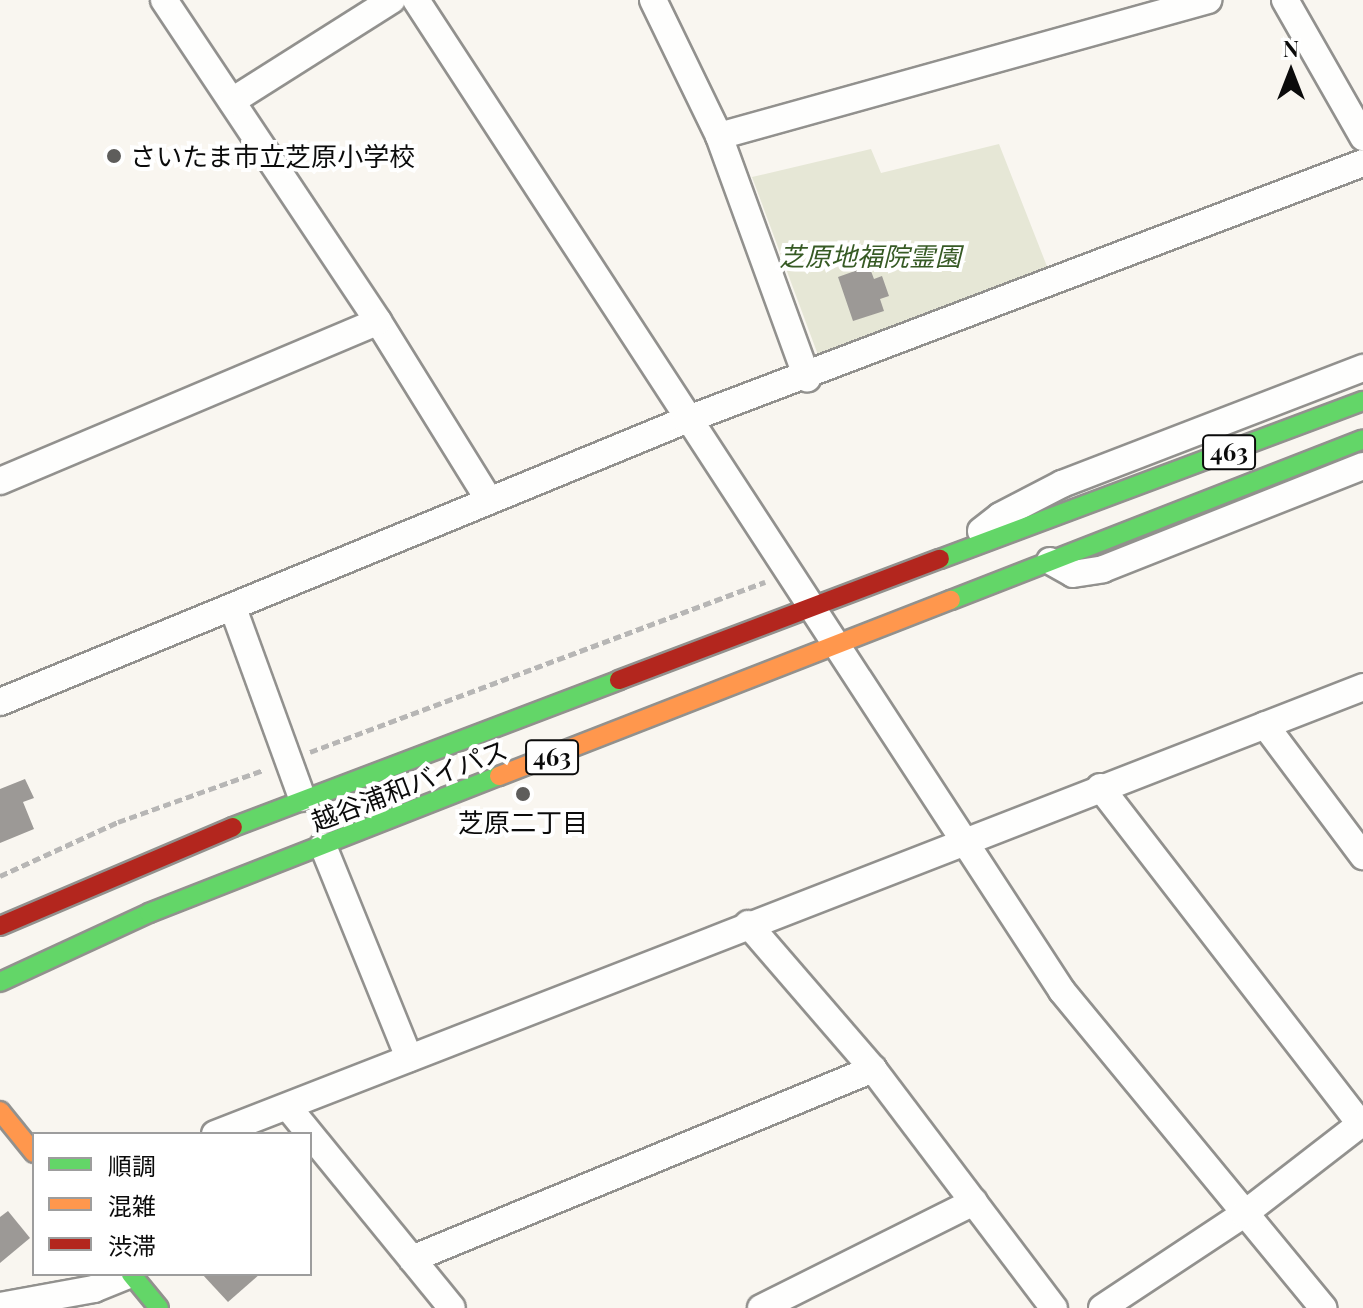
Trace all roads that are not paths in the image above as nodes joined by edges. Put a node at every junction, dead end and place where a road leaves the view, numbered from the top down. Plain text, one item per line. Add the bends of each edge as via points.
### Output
1 (164, 0) edge
2 (392, 0) edge
3 (416, 0) edge
4 (653, 0) edge
5 (1208, 0) edge
6 (1285, 0) edge
7 (232, 101) junction
8 (719, 136) junction
9 (1363, 137) edge
10 (1363, 163) edge
11 (378, 321) junction
12 (1363, 368) edge
13 (807, 378) junction
14 (1363, 401) edge
15 (686, 420) junction
16 (1363, 439) edge
17 (1363, 466) edge
18 (0, 481) edge
19 (489, 500) junction
20 (960, 549) junction
21 (1048, 560) junction
22 (810, 605) junction
23 (233, 608) junction
24 (838, 648) junction
25 (1363, 687) edge
26 (0, 702) edge
27 (1265, 725) junction
28 (1100, 787) junction
29 (302, 798) junction
30 (965, 841) junction
31 (323, 846) junction
32 (1363, 856) edge
33 (748, 924) junction
34 (0, 926) edge
35 (0, 982) edge
36 (409, 1058) junction
37 (873, 1069) junction
38 (288, 1107) junction
39 (0, 1111) edge
40 (1362, 1123) edge
41 (220, 1132) edge
42 (308, 1132) edge
43 (312, 1136) edge
44 (32, 1151) edge
45 (974, 1202) junction
46 (1244, 1214) junction
47 (412, 1259) junction
48 (126, 1276) edge
49 (133, 1276) edge
50 (0, 1306) edge
51 (159, 1308) edge
52 (452, 1308) edge
53 (761, 1308) edge
54 (1054, 1308) edge
55 (1102, 1308) edge
56 (1323, 1308) edge

1 - 7 street
2 - 7 street
3 - 15 street
4 - 8 street
5 - 8 street
6 - 9 street
7 - 11 street
8 - 13 street
10 - 13 street
11 - 18 street
11 - 19 street
12 - 20 street via 1062,484 1000,516
13 - 15 street
14 - 20 main road, 越谷浦和バイパス / 463
15 - 19 street
15 - 22 street
16 - 21 main road, 越谷浦和バイパス / 463
17 - 21 street via 1103,569 1073,574
19 - 23 street
20 - 22 main road, 越谷浦和バイパス / 463
21 - 24 main road, 越谷浦和バイパス / 463
22 - 24 street
22 - 29 main road, 越谷浦和バイパス / 463
23 - 26 street
23 - 29 street
24 - 30 street
24 - 31 main road, 越谷浦和バイパス / 463
25 - 27 street
27 - 28 street
27 - 32 street
28 - 30 street
28 - 40 street
29 - 34 main road, 越谷浦和バイパス / 463
30 - 33 street
30 - 46 street via 1062,991
31 - 35 main road, 越谷浦和バイパス / 463 via 149,913
31 - 36 street
33 - 36 street
33 - 37 street
36 - 38 street
37 - 45 street
37 - 47 street
38 - 41 street
38 - 42 street
39 - 44 main road
40 - 46 street
43 - 47 street
45 - 53 street
45 - 54 street
46 - 55 street
46 - 56 street
47 - 52 street
48 - 50 street via 94,1289
49 - 51 main road

